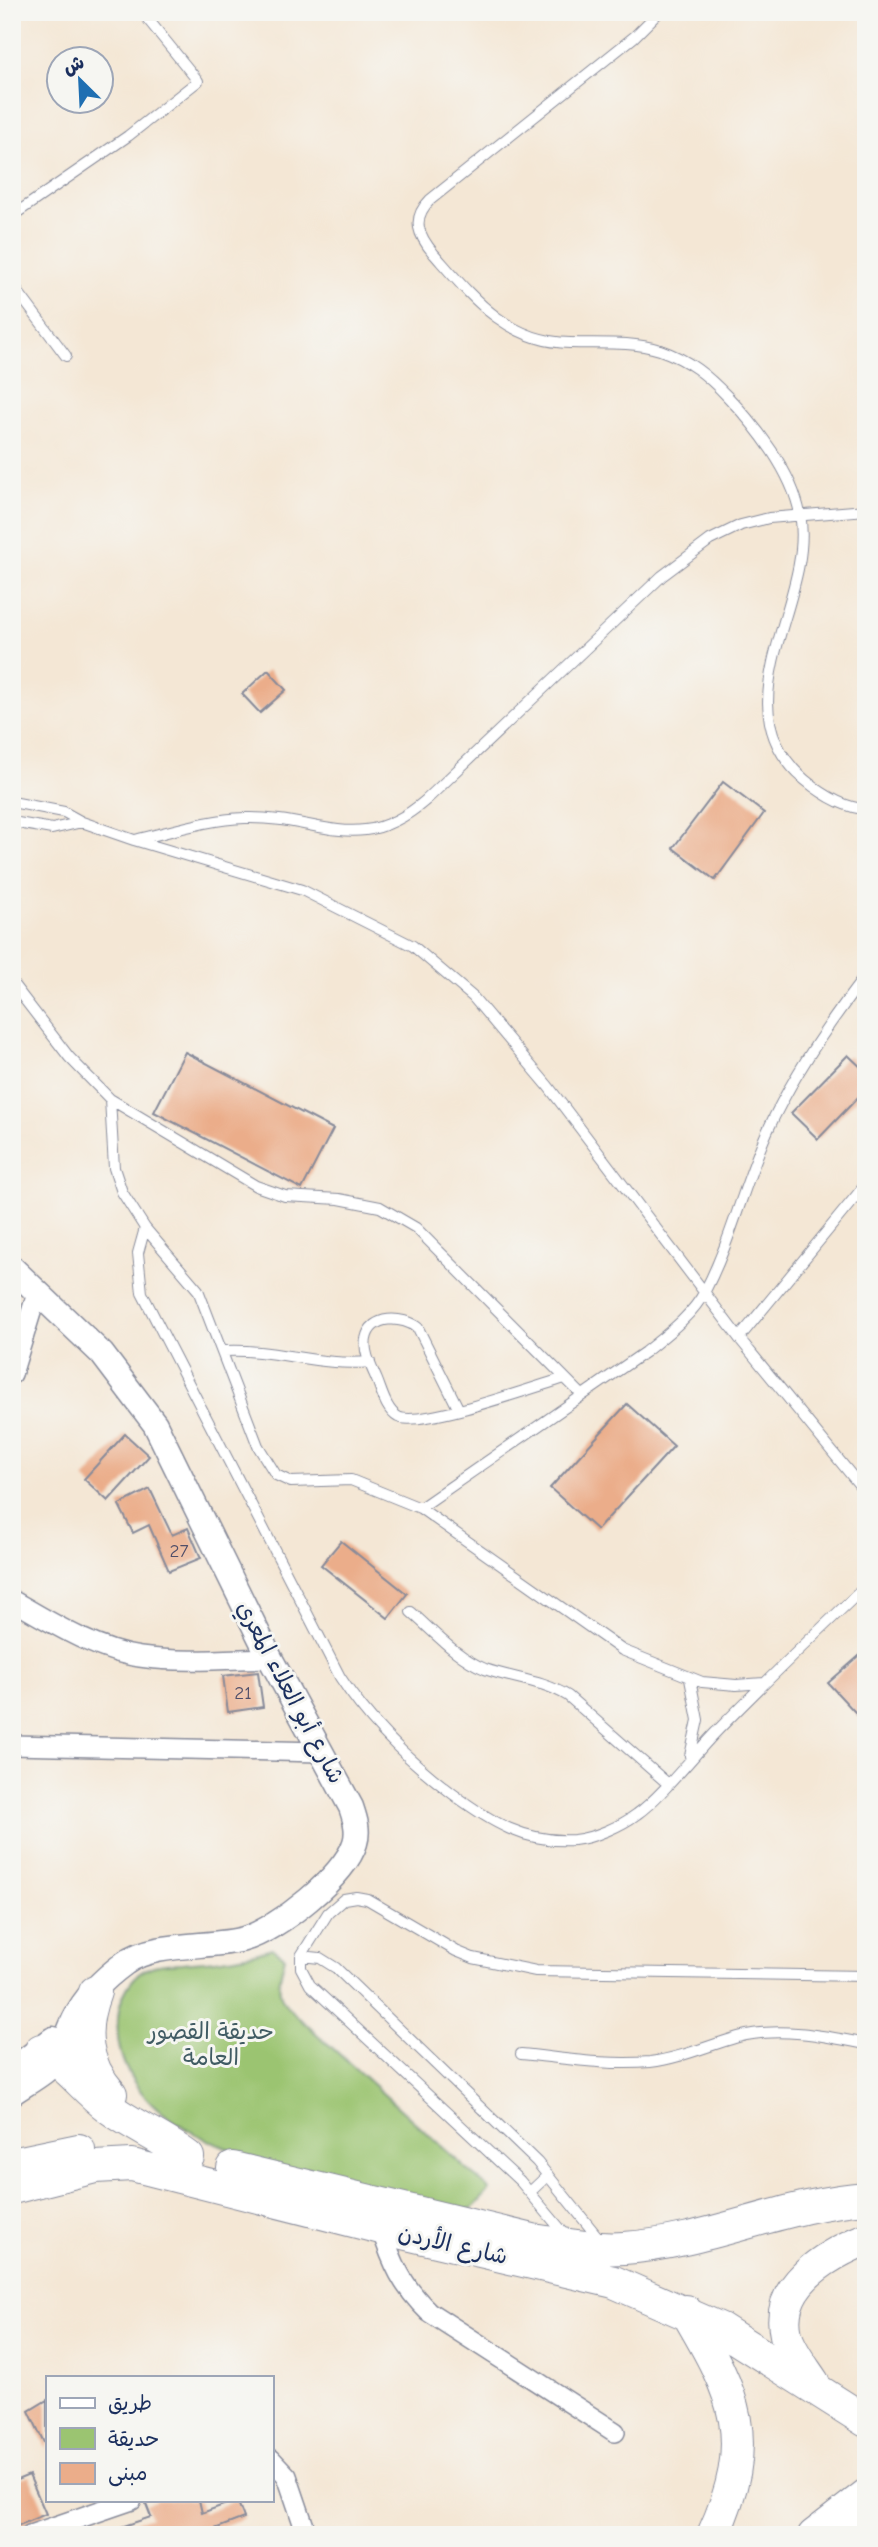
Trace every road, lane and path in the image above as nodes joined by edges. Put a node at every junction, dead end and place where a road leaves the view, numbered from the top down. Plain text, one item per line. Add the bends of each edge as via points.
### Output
1 (142, 12) edge
2 (659, 12) edge
3 (12, 216) edge
4 (12, 284) edge
5 (66, 356) dead end
6 (866, 510) edge
7 (800, 514) junction
8 (12, 802) edge
9 (866, 809) edge
10 (12, 822) edge
11 (82, 822) junction
12 (134, 840) junction
13 (866, 975) edge
14 (12, 983) edge
15 (110, 1099) junction
16 (866, 1184) edge
17 (145, 1228) junction
18 (12, 1268) edge
19 (38, 1290) junction
20 (705, 1293) junction
21 (739, 1338) junction
22 (224, 1351) junction
23 (370, 1362) junction
24 (12, 1374) edge
25 (565, 1378) junction
26 (581, 1394) junction
27 (459, 1410) junction
28 (866, 1493) edge
29 (420, 1508) junction
30 (866, 1586) edge
31 (13, 1601) edge
32 (411, 1612) dead end
33 (270, 1658) junction
34 (690, 1679) junction
35 (764, 1683) junction
36 (12, 1745) edge
37 (320, 1752) junction
38 (689, 1760) junction
39 (667, 1783) junction
40 (301, 1956) junction
41 (866, 1976) edge
42 (95, 1992) junction
43 (866, 2044) edge
44 (521, 2054) dead end
45 (49, 2055) junction
46 (12, 2070) edge
47 (12, 2093) edge
48 (131, 2120) junction
49 (188, 2157) junction
50 (12, 2164) edge
51 (548, 2175) junction
52 (12, 2188) edge
53 (530, 2192) junction
54 (866, 2198) edge
55 (382, 2228) junction
56 (866, 2239) edge
57 (575, 2246) junction
58 (606, 2246) junction
59 (686, 2311) junction
60 (816, 2388) junction
61 (866, 2421) edge
62 (615, 2432) dead end
63 (273, 2461) edge
64 (866, 2494) edge
65 (126, 2502) edge
66 (866, 2531) edge
67 (30, 2535) edge
68 (307, 2535) edge
69 (713, 2535) edge
70 (813, 2535) edge
71 (861, 2535) edge

1 - 3 lane via 198,81
2 - 7 lane via 430,200 418,219 418,230 484,309 519,332 545,341 656,349 685,359 706,373 775,459
4 - 5 lane
6 - 7 lane
7 - 9 lane via 795,576 771,666 767,703 775,739 795,771 823,795
7 - 12 lane via 741,525 686,557 426,800 392,824 350,833 242,818
8 - 11 lane via 64,812
10 - 11 lane via 62,829
11 - 12 lane
12 - 20 lane via 302,890 413,946 473,997 548,1086
13 - 20 lane via 799,1069 780,1105
14 - 15 lane via 69,1057
15 - 17 lane via 114,1168 122,1192
15 - 25 lane via 274,1194 339,1199 380,1207 400,1217
16 - 21 lane
17 - 22 lane via 198,1290
17 - 39 lane via 138,1253 142,1293 361,1711 432,1779 482,1815 523,1836 576,1840 607,1830 638,1814
18 - 19 street, شارع أبو العلاء المعري
19 - 24 street
19 - 33 street, شارع أبو العلاء المعري via 102,1354 155,1424
20 - 21 lane
20 - 26 lane via 645,1352
21 - 28 lane
22 - 23 lane via 268,1352 331,1364
22 - 29 lane via 258,1446 276,1475 291,1482 351,1480
23 - 27 lane via 389,1409 397,1416 408,1419
23 - 27 lane via 366,1336 373,1327 395,1318 408,1320 418,1328
25 - 26 lane
25 - 27 lane
26 - 29 lane
29 - 34 lane via 595,1633
30 - 35 lane
31 - 33 street via 104,1647 138,1657
32 - 39 lane via 482,1668 553,1687 568,1696
33 - 37 street, شارع أبو العلاء المعري
34 - 35 lane via 715,1685
34 - 38 lane via 698,1720
35 - 38 lane
36 - 37 street
37 - 42 street, شارع أبو العلاء المعري via 352,1807 357,1827 347,1858 330,1880 256,1935 164,1949 128,1960
38 - 39 lane
40 - 41 lane via 334,1906 356,1897 377,1904 473,1958 536,1971
40 - 51 lane via 320,1958 336,1968
40 - 53 lane via 304,1976 320,1996
42 - 45 street, شارع أبو العلاء المعري
42 - 48 highway via 86,2016 87,2050 103,2085
43 - 44 lane via 776,2032 738,2037 692,2054 648,2062
45 - 46 street
45 - 47 street, شارع أبو العلاء المعري
45 - 48 highway via 102,2102
48 - 49 highway
49 - 50 highway, شارع الأردن via 105,2145
49 - 57 highway, شارع الأردن via 533,2240
51 - 53 lane
51 - 58 lane
52 - 55 highway, شارع الأردن via 95,2167 132,2165
53 - 57 lane
54 - 58 highway, شارع الأردن via 818,2204 656,2244
55 - 59 highway, شارع الأردن via 614,2281
55 - 62 street via 398,2277 429,2312
56 - 60 highway via 813,2268 786,2303 786,2336
57 - 58 highway, شارع الأردن
59 - 60 highway, شارع الأردن via 754,2347
59 - 69 highway via 716,2363 738,2430 733,2481
60 - 61 highway, شارع الأردن
63 - 68 street via 287,2476
64 - 70 main road
65 - 67 street
66 - 71 main road

